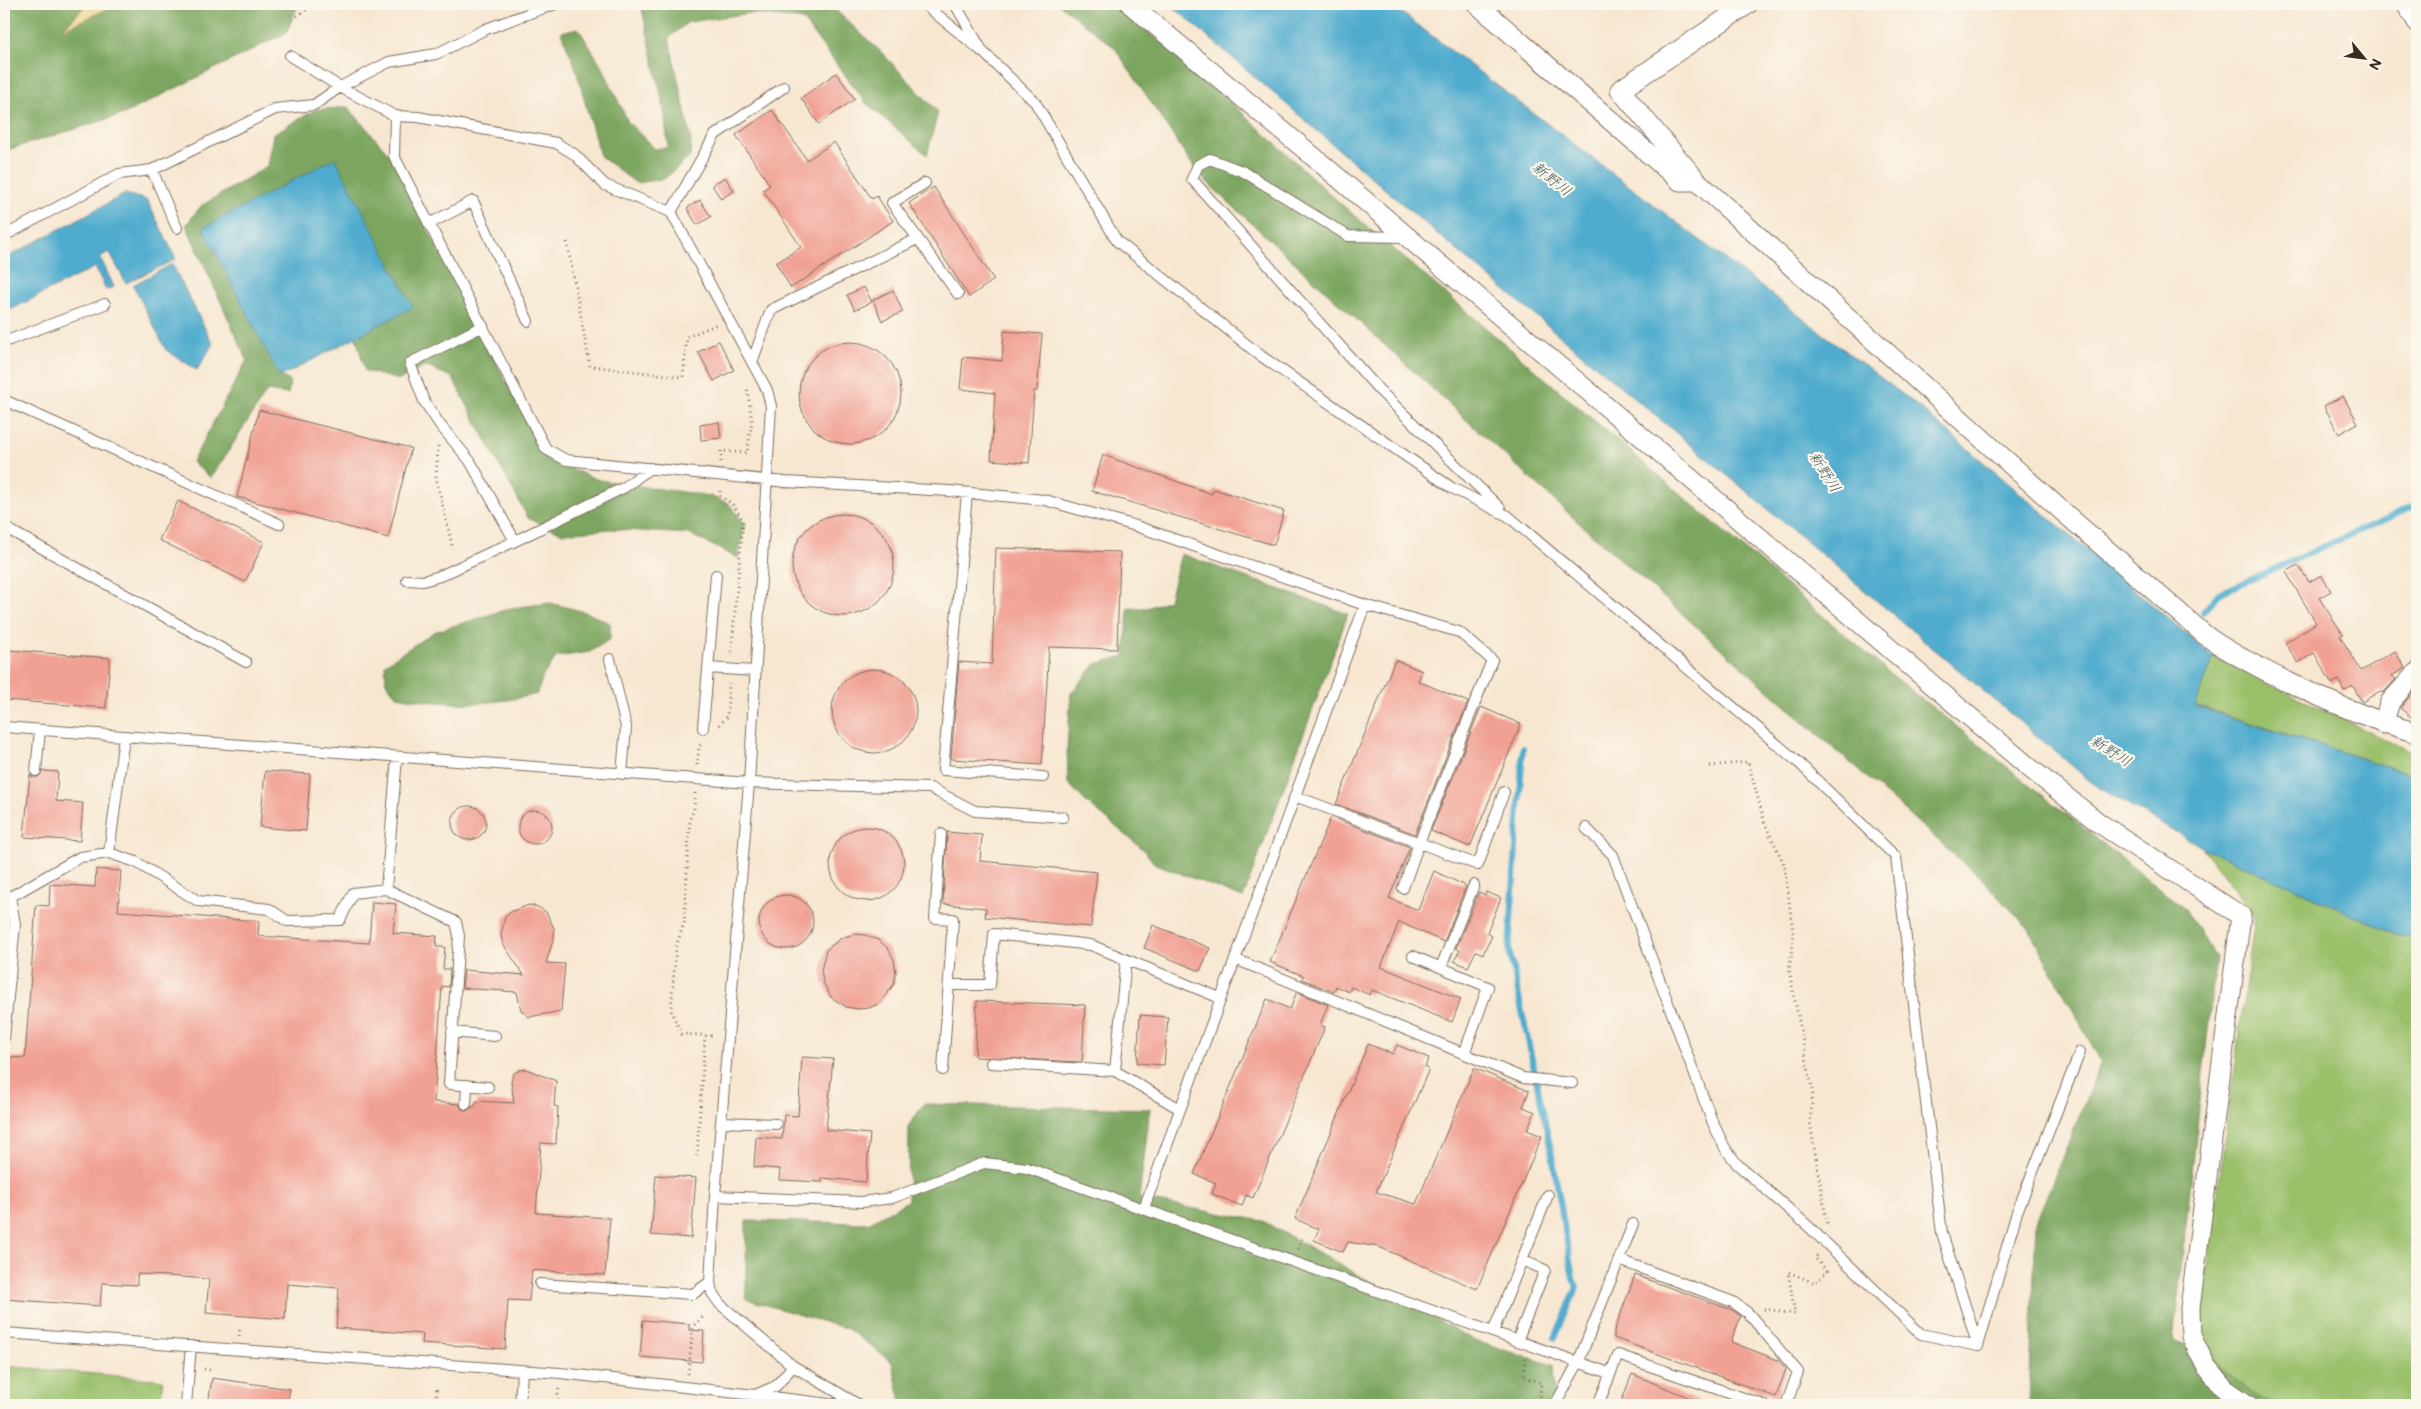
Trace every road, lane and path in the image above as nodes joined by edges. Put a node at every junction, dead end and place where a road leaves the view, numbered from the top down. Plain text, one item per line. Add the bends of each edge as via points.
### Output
1 (315, 4) edge
2 (555, 4) edge
3 (924, 4) edge
4 (955, 4) edge
5 (1130, 4) edge
6 (1477, 4) edge
7 (1748, 4) edge
8 (2406, 4) edge
9 (534, 8) edge
10 (297, 16) dead end
11 (2417, 22) edge
12 (983, 52) junction
13 (290, 56) dead end
14 (340, 87) junction
15 (784, 87) dead end
16 (395, 116) junction
17 (152, 170) junction
18 (1697, 181) junction
19 (925, 183) dead end
20 (671, 212) junction
21 (429, 224) junction
22 (177, 228) dead end
23 (4, 236) edge
24 (1406, 236) junction
25 (917, 239) junction
26 (568, 242) dead end
27 (958, 294) dead end
28 (106, 304) dead end
29 (728, 319) junction
30 (528, 321) dead end
31 (483, 326) junction
32 (4, 342) edge
33 (752, 362) junction
34 (4, 400) edge
35 (440, 425) junction
36 (650, 468) junction
37 (765, 479) junction
38 (967, 493) junction
39 (1508, 516) junction
40 (279, 524) dead end
41 (4, 527) edge
42 (515, 541) junction
43 (453, 550) dead end
44 (716, 575) dead end
45 (407, 580) dead end
46 (1365, 604) junction
47 (610, 659) dead end
48 (246, 662) dead end
49 (708, 668) junction
50 (755, 671) junction
51 (2417, 672) edge
52 (2383, 724) junction
53 (4, 727) edge
54 (703, 728) dead end
55 (40, 730) junction
56 (2417, 733) edge
57 (124, 737) junction
58 (397, 757) junction
59 (1710, 766) dead end
60 (36, 771) dead end
61 (622, 774) junction
62 (1043, 777) dead end
63 (749, 783) junction
64 (1504, 792) dead end
65 (1295, 796) junction
66 (1063, 818) dead end
67 (1586, 828) dead end
68 (941, 834) dead end
69 (1418, 843) junction
70 (109, 853) junction
71 (1474, 885) dead end
72 (1403, 888) dead end
73 (386, 889) junction
74 (1413, 956) dead end
75 (1235, 959) junction
76 (1126, 960) junction
77 (1441, 968) junction
78 (949, 985) junction
79 (1220, 998) junction
80 (452, 1032) junction
81 (495, 1036) dead end
82 (705, 1036) dead end
83 (4, 1038) edge
84 (2080, 1052) dead end
85 (1464, 1054) junction
86 (991, 1063) dead end
87 (943, 1070) dead end
88 (1115, 1070) junction
89 (1572, 1083) dead end
90 (467, 1085) junction
91 (488, 1087) dead end
92 (466, 1104) dead end
93 (1180, 1109) junction
94 (721, 1122) junction
95 (776, 1124) dead end
96 (697, 1156) dead end
97 (1548, 1195) dead end
98 (715, 1196) junction
99 (1144, 1208) junction
100 (1632, 1224) dead end
101 (1826, 1243) junction
102 (1522, 1260) junction
103 (1619, 1260) junction
104 (710, 1282) junction
105 (540, 1284) dead end
106 (1748, 1313) junction
107 (705, 1315) dead end
108 (1493, 1332) junction
109 (4, 1333) edge
110 (1522, 1343) junction
111 (191, 1346) junction
112 (1978, 1346) junction
113 (1578, 1363) junction
114 (793, 1366) junction
115 (522, 1370) junction
116 (1609, 1373) junction
117 (437, 1387) dead end
118 (686, 1389) junction
119 (755, 1395) junction
120 (1540, 1402) dead end
121 (858, 1404) edge
122 (186, 1405) edge
123 (435, 1405) edge
124 (520, 1405) edge
125 (1555, 1405) edge
126 (1598, 1405) edge
127 (1764, 1405) edge
128 (1786, 1405) edge
129 (2248, 1405) edge

1 - 10 path
2 - 9 lane
3 - 12 lane
4 - 12 lane
5 - 24 street
6 - 18 street via 1680,181
7 - 18 street via 1620,90
8 - 11 street
9 - 14 lane via 436,54 389,62
12 - 39 lane via 1035,102 1117,241 1261,356 1452,488
13 - 14 lane
14 - 16 lane
14 - 17 lane via 314,105 275,110
15 - 20 lane via 714,135
16 - 20 lane via 418,117 556,143 574,154 606,185
16 - 21 lane via 394,156
17 - 22 lane
17 - 23 lane via 119,174
18 - 52 street via 2055,505 2204,635 2298,688
19 - 25 lane via 892,203
20 - 29 lane
21 - 30 lane via 473,200
21 - 31 lane
24 - 39 lane via 1348,236 1244,172 1210,159 1198,165 1192,179 1379,390
24 - 129 street via 2031,769 2099,823 2241,916 2190,1308 2191,1336 2206,1366 2225,1389
25 - 27 lane
25 - 33 lane via 771,310
26 - 29 path via 590,366 683,377 687,337
28 - 32 lane
29 - 33 lane
31 - 35 lane via 410,363 424,401
31 - 36 lane via 546,449 566,460
33 - 37 lane via 767,390 771,406
34 - 40 lane
35 - 42 lane via 470,461
35 - 43 path via 436,478
36 - 37 lane
36 - 42 lane via 625,487
37 - 38 lane
37 - 50 lane
38 - 46 lane via 1045,500 1136,526
38 - 62 lane via 943,770
39 - 112 lane via 1799,763 1896,857 1942,1233
41 - 48 lane
42 - 45 lane via 440,576 424,581
44 - 49 lane
46 - 65 lane
46 - 69 lane via 1459,632 1492,660
47 - 61 lane via 626,727
49 - 50 lane
49 - 54 lane
50 - 63 lane
51 - 52 street via 2390,702
52 - 56 street
53 - 55 lane
55 - 57 lane
55 - 60 lane
57 - 58 lane
57 - 70 lane
58 - 61 lane
58 - 73 lane
59 - 101 path via 1748,762 1765,824 1784,864 1794,939 1789,970 1813,1093 1810,1122 1829,1233
61 - 63 lane
63 - 66 lane via 930,788 975,811
63 - 94 lane
64 - 69 lane via 1478,865
65 - 69 lane
65 - 75 lane
67 - 101 lane via 1613,855 1708,1112 1725,1148 1737,1164
68 - 78 lane via 935,918 953,919
69 - 72 lane
70 - 73 lane via 136,862 198,901 269,909 287,921 340,920 353,893
70 - 83 lane via 80,857 10,897 15,924
71 - 77 lane
73 - 80 lane via 456,922 459,936
74 - 77 lane
75 - 79 lane
75 - 85 lane
76 - 78 lane via 1091,945 994,934 990,985
76 - 79 lane
76 - 88 lane
77 - 85 lane via 1488,987
78 - 87 lane
79 - 93 lane
80 - 81 lane
80 - 90 lane via 449,1084
82 - 96 path
84 - 112 lane via 2017,1212
85 - 89 lane via 1523,1078
86 - 88 lane
88 - 93 lane
90 - 91 lane
90 - 92 lane
93 - 99 lane
94 - 95 lane
94 - 98 lane
97 - 102 lane
98 - 99 lane via 862,1202 892,1198 984,1163 1027,1168
98 - 104 lane
99 - 108 lane
100 - 103 lane
101 - 106 path via 1816,1258 1827,1271 1815,1283 1788,1272 1795,1314 1756,1307
101 - 112 lane via 1921,1334
102 - 108 lane
102 - 110 lane via 1545,1270
103 - 106 lane via 1733,1302
103 - 113 lane
104 - 105 lane via 693,1294
104 - 114 lane via 712,1294 720,1304
106 - 128 lane via 1798,1372
107 - 118 path via 693,1326
108 - 110 lane
109 - 111 lane
110 - 113 lane
110 - 120 path via 1523,1376 1541,1383
111 - 115 lane
111 - 122 lane
113 - 116 lane
113 - 125 lane
114 - 119 lane via 776,1386
114 - 121 lane
115 - 118 lane
115 - 124 lane
116 - 126 lane
116 - 127 lane via 1618,1354
117 - 123 path
118 - 119 lane
119 - 121 lane via 829,1404

